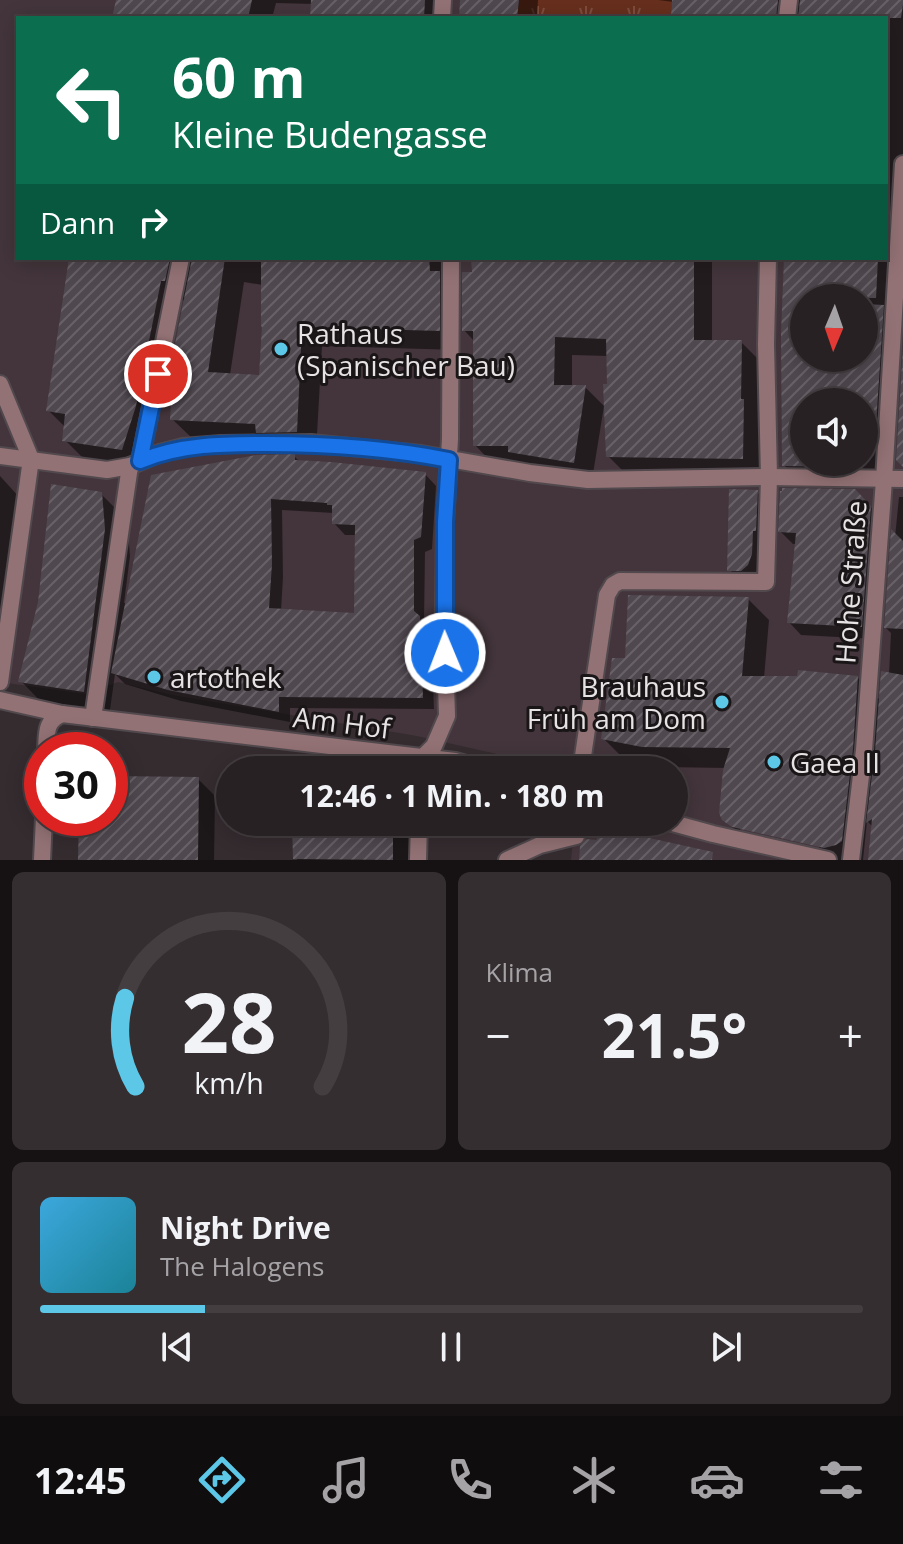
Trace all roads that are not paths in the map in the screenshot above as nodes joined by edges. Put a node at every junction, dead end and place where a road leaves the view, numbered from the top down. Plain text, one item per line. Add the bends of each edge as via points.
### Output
1 (903, 164) edge
2 (893, 200) edge
3 (181, 260) edge
4 (451, 260) edge
5 (768, 260) edge
6 (0, 384) edge
7 (0, 456) edge
8 (31, 459) junction
9 (449, 460) junction
10 (135, 464) junction
11 (769, 477) junction
12 (903, 479) edge
13 (884, 480) junction
14 (0, 682) edge
15 (0, 700) edge
16 (62, 714) junction
17 (93, 718) junction
18 (47, 732) edge
19 (406, 756) edge
20 (424, 756) edge
21 (583, 756) edge
22 (688, 827) edge
23 (43, 836) edge
24 (419, 836) edge
25 (576, 836) edge
26 (540, 852) edge
27 (42, 860) edge
28 (418, 860) edge
29 (507, 860) edge
30 (828, 860) edge
31 (851, 860) edge

1 - 2 street, Hohe Straße
2 - 13 street, Hohe Straße
3 - 10 street
4 - 9 street
5 - 11 street
6 - 8 street
7 - 8 street
8 - 10 street via 107,470
8 - 14 street
9 - 10 street via 311,443 208,444 160,453
9 - 11 street via 588,480
9 - 20 street via 447,716
10 - 17 street
11 - 13 street
11 - 21 street via 766,582 613,585 607,595
12 - 13 street
13 - 31 street, Hohe Straße
15 - 16 street, Am Hof
16 - 17 street, Am Hof
16 - 18 street via 53,718
17 - 19 street, Am Hof
22 - 30 street
23 - 27 street
24 - 28 street
25 - 26 street
26 - 29 street

